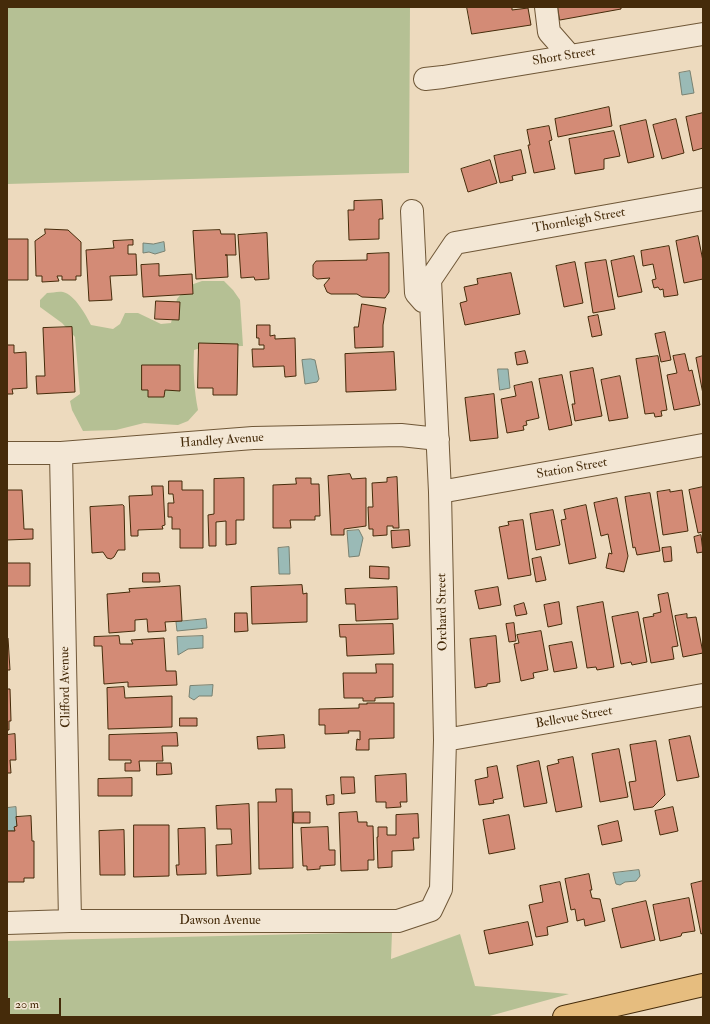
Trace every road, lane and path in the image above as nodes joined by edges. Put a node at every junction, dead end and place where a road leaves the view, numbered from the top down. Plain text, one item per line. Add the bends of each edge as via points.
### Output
1 (546, 7) edge
2 (703, 34) edge
3 (570, 56) junction
4 (425, 79) dead end
5 (703, 199) edge
6 (412, 211) dead end
7 (455, 243) joint
8 (432, 312) junction
9 (438, 439) junction
10 (703, 445) edge
11 (7, 453) edge
12 (62, 453) junction
13 (440, 492) junction
14 (703, 695) edge
15 (445, 740) junction
16 (431, 910) joint
17 (70, 921) junction
18 (7, 924) edge
19 (703, 986) edge
20 (564, 1017) edge

1 - 3 street via 549,32
2 - 3 street, Short Street
3 - 4 street, Short Street
5 - 7 street, Thornleigh Street
6 - 8 street via 416,293
7 - 8 street, Orchard Street via 430,280
8 - 9 street, Orchard Street
9 - 12 street, Handley Avenue via 401,436 253,438
9 - 13 street, Orchard Street
10 - 13 street, Station Street
11 - 12 street, Handley Avenue
12 - 17 street, Clifford Avenue
13 - 15 street, Orchard Street
14 - 15 street, Bellevue Street
15 - 16 street, Orchard Street via 441,889
16 - 17 street, Dawson Avenue via 398,922
17 - 18 street, Dawson Avenue
19 - 20 main road

